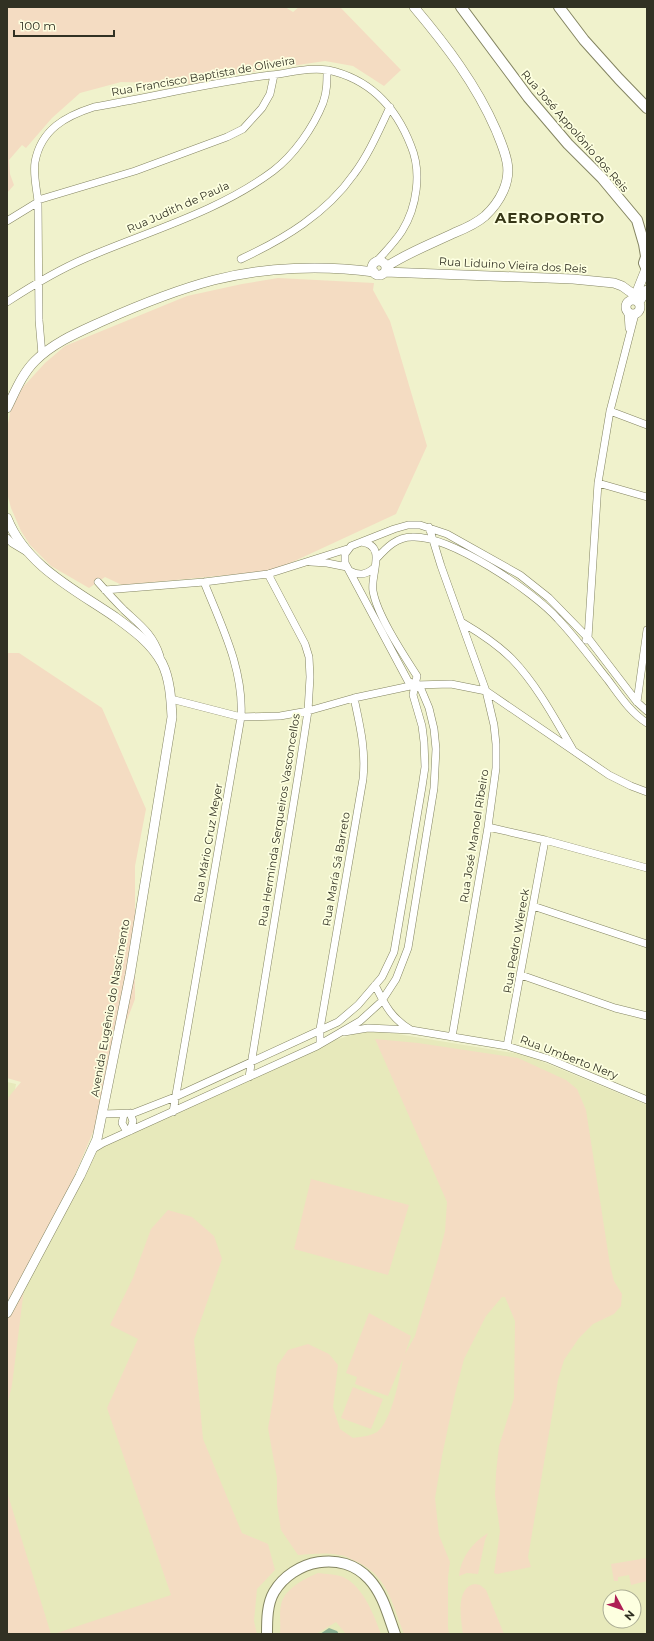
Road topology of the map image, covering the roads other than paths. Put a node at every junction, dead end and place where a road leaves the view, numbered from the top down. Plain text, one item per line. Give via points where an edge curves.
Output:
1 (414, 7) edge
2 (461, 7) edge
3 (559, 7) edge
4 (327, 70) junction
5 (274, 75) junction
6 (390, 107) junction
7 (647, 108) edge
8 (38, 201) junction
9 (7, 221) edge
10 (646, 255) edge
11 (241, 259) dead end
12 (379, 266) junction
13 (646, 270) edge
14 (39, 281) junction
15 (647, 290) edge
16 (636, 299) junction
17 (7, 302) edge
18 (632, 313) joint
19 (42, 355) junction
20 (7, 408) edge
21 (610, 411) junction
22 (647, 425) edge
23 (598, 483) junction
24 (647, 497) edge
25 (7, 518) edge
26 (429, 528) junction
27 (7, 538) edge
28 (432, 540) junction
29 (360, 542) junction
30 (347, 549) junction
31 (28, 554) junction
32 (490, 557) junction
33 (377, 558) junction
34 (307, 562) junction
35 (486, 566) junction
36 (374, 568) junction
37 (348, 569) junction
38 (268, 574) junction
39 (98, 582) dead end
40 (204, 582) junction
41 (537, 587) junction
42 (105, 590) junction
43 (531, 594) junction
44 (103, 608) junction
45 (462, 623) junction
46 (647, 630) edge
47 (588, 638) junction
48 (396, 642) junction
49 (580, 645) junction
50 (388, 646) junction
51 (162, 664) junction
52 (415, 685) junction
53 (486, 691) junction
54 (354, 698) junction
55 (171, 699) junction
56 (637, 702) junction
57 (308, 711) junction
58 (647, 711) edge
59 (241, 717) junction
60 (647, 722) edge
61 (575, 753) junction
62 (422, 787) junction
63 (434, 788) junction
64 (647, 792) edge
65 (488, 827) junction
66 (545, 840) junction
67 (412, 852) junction
68 (423, 854) junction
69 (647, 868) edge
70 (534, 906) junction
71 (400, 922) junction
72 (412, 925) junction
73 (647, 944) edge
74 (521, 974) junction
75 (375, 985) junction
76 (382, 1000) junction
77 (647, 1016) edge
78 (320, 1029) junction
79 (411, 1030) junction
80 (342, 1032) junction
81 (452, 1037) junction
82 (320, 1044) junction
83 (507, 1046) junction
84 (250, 1061) junction
85 (249, 1077) junction
86 (174, 1097) junction
87 (647, 1100) edge
88 (173, 1112) junction
89 (103, 1114) junction
90 (127, 1114) junction
91 (129, 1132) junction
92 (93, 1149) junction
93 (7, 1312) edge
94 (267, 1634) edge
95 (395, 1634) edge

1 - 12 street via 452,54 490,116 508,163 506,183 498,202 484,217
2 - 10 main road, Rua José Appolônio dos Reis via 528,97 637,220
3 - 7 main road via 584,40
4 - 5 street, Rua Francisco Baptista de Oliveira via 306,69
4 - 6 street, Rua Francisco Baptista de Oliveira via 349,76 365,85
4 - 14 street, Rua Judith de Paula via 327,86 322,103 310,127 294,152 274,171 216,204
5 - 8 street via 270,94 265,103 243,129 135,171
5 - 8 street, Rua Francisco Baptista de Oliveira via 94,107 73,114 51,129 40,148 35,163
6 - 11 street via 355,174 322,211 268,247
6 - 12 street, Rua Francisco Baptista de Oliveira via 404,127 413,150 417,171 416,192 402,231
8 - 9 street
8 - 14 street, Rua Francisco Baptista de Oliveira
10 - 13 main road, Rua José Appolônio dos Reis
12 - 16 street, Rua Liduino Vieira dos Reis via 614,283 622,286
12 - 19 street via 358,270 285,270 214,280 137,306 77,333
13 - 16 street
14 - 17 street, Rua Judith de Paula
14 - 19 street, Rua Francisco Baptista de Oliveira
15 - 16 street
16 - 18 street via 640,309
18 - 21 street
19 - 20 street via 19,384
21 - 22 street
21 - 23 street
23 - 24 street
23 - 47 street
25 - 31 street, Avenida Eugênio do Nascimento
26 - 28 street, Rua José Manoel Ribeiro
26 - 29 street via 408,525
26 - 32 street via 447,534
27 - 31 street
28 - 33 street via 411,537 400,540 391,544
28 - 35 street via 456,549
28 - 45 street, Rua José Manoel Ribeiro
29 - 30 street
29 - 33 street via 370,545
30 - 34 street
30 - 37 street via 344,559
31 - 44 street, Avenida Eugênio do Nascimento via 66,586
32 - 35 street
32 - 41 street
33 - 36 street
34 - 37 street via 327,563
34 - 38 street
35 - 43 street
36 - 37 street via 365,574
36 - 48 street via 373,592
37 - 50 street
38 - 40 street
38 - 57 street, Rua Herminda Serqueiros Vasconcellos via 306,644 310,677
39 - 42 street
40 - 42 street
40 - 59 street, Rua Mário Cruz Meyer via 233,654 241,689
41 - 43 street
41 - 47 street
42 - 51 street via 149,633
43 - 49 street via 554,615
44 - 51 street, Avenida Eugênio do Nascimento via 137,632
44 - 55 street, Avenida Eugênio do Nascimento via 134,636 148,653
45 - 53 street, Rua José Manoel Ribeiro
45 - 61 street via 496,644 512,659 538,692
46 - 56 street
47 - 49 street
47 - 56 street
48 - 50 street
48 - 52 street via 416,676
49 - 60 street via 629,708
50 - 52 street via 408,681
51 - 55 street, Avenida Eugênio do Nascimento
52 - 53 street via 451,684
52 - 54 street
52 - 62 street via 413,695 424,742 425,767
52 - 63 street via 421,689 434,729
53 - 61 street
53 - 65 street, Rua José Manoel Ribeiro via 496,744 496,768
54 - 57 street
54 - 78 street, Rua María Sá Barreto via 363,743 364,772
55 - 59 street
55 - 89 street, Avenida Eugênio do Nascimento via 172,716 162,787
56 - 58 street
57 - 59 street via 280,716
57 - 84 street, Rua Herminda Serqueiros Vasconcellos
59 - 86 street, Rua Mário Cruz Meyer
61 - 64 street via 609,775
62 - 63 street
62 - 67 street
63 - 68 street
65 - 66 street
65 - 81 street, Rua José Manoel Ribeiro
66 - 69 street
66 - 70 street, Rua Pedro Wiereck
67 - 68 street
67 - 71 street
68 - 72 street
70 - 73 street
70 - 74 street, Rua Pedro Wiereck
71 - 72 street
71 - 75 street via 394,952 382,977
72 - 76 street via 408,948 398,975
74 - 77 street via 615,1008
74 - 83 street, Rua Pedro Wiereck
75 - 76 street, Rua Umberto Nery
75 - 78 street via 358,1005 338,1022
76 - 79 street, Rua Umberto Nery via 399,1023
76 - 80 street via 360,1021
78 - 82 street, Rua María Sá Barreto
78 - 84 street
79 - 80 street, Rua Umberto Nery via 368,1028
79 - 81 street, Rua Umberto Nery
80 - 82 street
81 - 83 street, Rua Umberto Nery
82 - 85 street
83 - 87 street, Rua Umberto Nery via 549,1059
84 - 85 street, Rua Herminda Serqueiros Vasconcellos
84 - 86 street
85 - 88 street
86 - 88 street, Rua Mário Cruz Meyer
86 - 90 street
88 - 91 street
89 - 90 street
89 - 92 street, Avenida Eugênio do Nascimento
90 - 91 street via 133,1121
90 - 91 street via 122,1123
91 - 92 street
92 - 93 street, Avenida Eugênio do Nascimento
94 - 95 main road via 268,1610 273,1593 280,1584 302,1566 329,1561 353,1568 368,1578 379,1592

